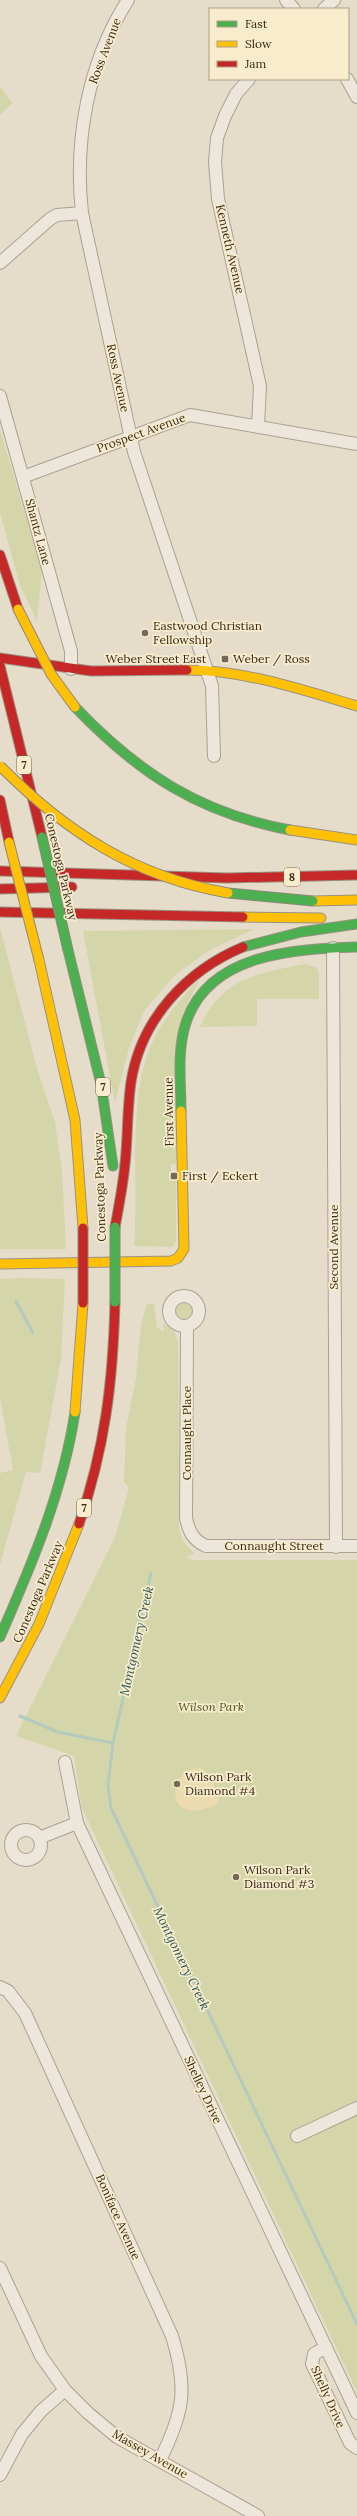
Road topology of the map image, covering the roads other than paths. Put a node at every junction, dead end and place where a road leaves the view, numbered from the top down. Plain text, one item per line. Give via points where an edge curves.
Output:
1 (128, 0) edge
2 (286, 0) edge
3 (334, 0) edge
4 (293, 8) edge
5 (325, 8) edge
6 (248, 80) edge
7 (348, 80) edge
8 (357, 96) edge
9 (82, 213) junction
10 (0, 263) edge
11 (0, 396) edge
12 (258, 426) junction
13 (130, 436) junction
14 (357, 444) edge
15 (23, 477) junction
16 (0, 555) edge
17 (0, 658) edge
18 (0, 666) edge
19 (71, 669) junction
20 (207, 670) junction
21 (357, 706) edge
22 (214, 756) dead end
23 (0, 766) edge
24 (0, 800) edge
25 (357, 840) edge
26 (1, 868) edge
27 (357, 875) edge
28 (227, 878) junction
29 (136, 885) dead end
30 (82, 887) dead end
31 (0, 889) edge
32 (357, 900) edge
33 (0, 912) edge
34 (357, 918) edge
35 (357, 924) edge
36 (357, 947) edge
37 (333, 948) junction
38 (39, 960) junction
39 (115, 1227) junction
40 (0, 1264) edge
41 (187, 1326) dead end
42 (194, 1539) joint
43 (357, 1546) edge
44 (336, 1547) junction
45 (0, 1637) edge
46 (0, 1698) edge
47 (65, 1762) dead end
48 (78, 1823) junction
49 (39, 1838) dead end
50 (0, 1987) edge
51 (357, 2108) edge
52 (297, 2136) dead end
53 (0, 2268) edge
54 (326, 2347) junction
55 (65, 2390) junction
56 (357, 2413) edge
57 (357, 2448) edge
58 (160, 2460) junction
59 (0, 2475) edge
60 (258, 2516) edge

1 - 9 street, Ross Avenue via 114,23 92,84 84,116 80,148
2 - 4 street
3 - 5 street
6 - 12 street, Kenneth Avenue via 236,94 225,116 217,138 214,162 218,199 260,386
7 - 8 street
9 - 10 street via 57,215 50,219
9 - 13 street, Ross Avenue
11 - 15 street, Shantz Lane
12 - 13 street, Prospect Avenue via 190,415
12 - 14 street, Prospect Avenue
13 - 15 street, Prospect Avenue
13 - 20 street, Ross Avenue
15 - 19 street, Shantz Lane via 71,651
16 - 25 main road, bridge via 18,609 48,668 75,707 120,753 153,778 193,800 273,828
17 - 19 main road, Weber Street East
18 - 39 main road, Conestoga Parkway / 7, bridge via 68,950 96,1054 109,1118
19 - 20 main road, Weber Street East
20 - 21 main road, Weber Street East via 291,686
20 - 22 street, Ross Avenue via 212,686
23 - 32 main road, bridge via 58,819 112,854 156,875 206,888 262,898
24 - 38 main road, Conestoga Parkway, bridge
26 - 28 main road
26 - 38 main road, bridge
27 - 28 main road, 8
28 - 29 main road
30 - 31 main road
33 - 34 main road
35 - 39 main road via 304,930 263,939 231,950 187,980 170,998 144,1040 134,1067 129,1093 124,1176
36 - 37 main road, First Avenue
37 - 40 main road, First Avenue via 285,952 246,963 220,976 205,988 193,1004 185,1025 180,1064 184,1249 178,1258 171,1261
37 - 44 street, Second Avenue
38 - 45 main road, Conestoga Parkway, bridge via 75,1120 83,1228 80,1375 67,1455 35,1559
39 - 46 main road, Conestoga Parkway / 7, bridge via 112,1378 102,1437 83,1514 56,1587 23,1658
41 - 42 street, Connaught Place via 186,1518
42 - 44 street, Connaught Street via 206,1546
43 - 44 street, Connaught Street
47 - 48 street, Shelley Drive
48 - 49 street
48 - 54 street, Shelley Drive
50 - 58 street, Boniface Avenue via 8,1991 26,2013 172,2336 182,2377 180,2417
51 - 52 street
53 - 55 street, Massey Avenue via 41,2356
54 - 56 street, Shelley Drive
54 - 57 street, Shelly Drive via 314,2354 312,2364 350,2443
55 - 58 street, Massey Avenue via 117,2436
55 - 59 street via 41,2411 22,2434
58 - 60 street, Massey Avenue

